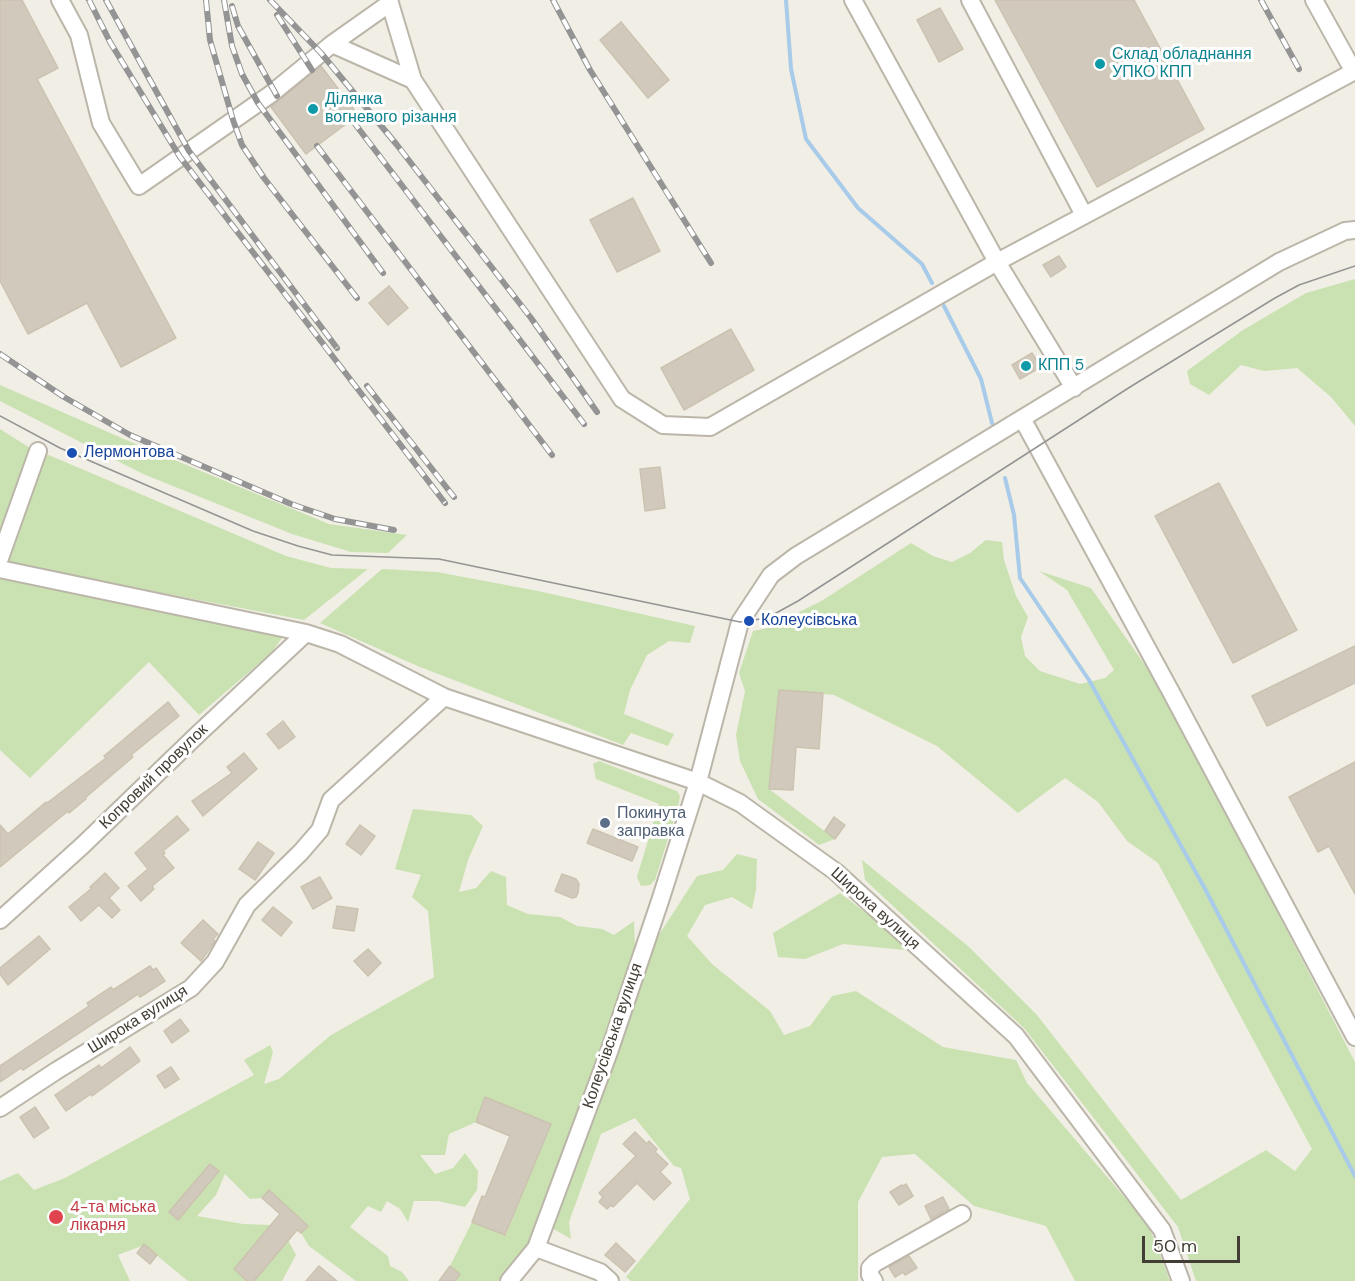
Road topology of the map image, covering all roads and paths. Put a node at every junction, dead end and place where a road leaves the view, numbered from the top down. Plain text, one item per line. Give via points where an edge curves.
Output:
1 (60, 0) edge
2 (853, 0) edge
3 (970, 0) edge
4 (1314, 0) edge
5 (389, 2) edge
6 (332, 44) junction
7 (1354, 72) edge
8 (413, 80) junction
9 (1084, 215) junction
10 (1355, 230) edge
11 (997, 262) junction
12 (1074, 388) junction
13 (1023, 420) junction
14 (38, 451) dead end
15 (0, 558) edge
16 (0, 569) edge
17 (306, 633) junction
18 (444, 697) junction
19 (698, 782) junction
20 (0, 920) edge
21 (1355, 1037) edge
22 (0, 1108) edge
23 (963, 1214) dead end
24 (536, 1248) junction
25 (509, 1281) edge
26 (610, 1281) edge
27 (874, 1281) edge
28 (1181, 1281) edge

1 - 6 street via 79,35 101,123 139,186 271,93
2 - 11 street
3 - 9 street
4 - 7 street
5 - 6 street
5 - 8 street
6 - 8 street
7 - 9 street
8 - 11 street via 622,399 663,425 710,427
9 - 11 street
10 - 12 street, Колеусівська вулиця via 1279,262
11 - 12 street
12 - 13 street, Колеусівська вулиця
13 - 19 street, Колеусівська вулиця via 796,556 771,575 740,622
13 - 21 street
14 - 15 street
16 - 17 street, Широка вулиця
17 - 18 street, Широка вулиця via 340,644
17 - 20 street, Копровий провулок
18 - 19 street, Широка вулиця
18 - 22 street, Широка вулиця via 332,800 320,830 247,905 215,962 191,988
19 - 24 street, Колеусівська вулиця via 609,1052
19 - 28 street, Широка вулиця via 740,803 836,872 1016,1036 1162,1230
23 - 27 street via 874,1263 870,1275
24 - 25 street, Колеусівська вулиця
24 - 26 street via 600,1272

